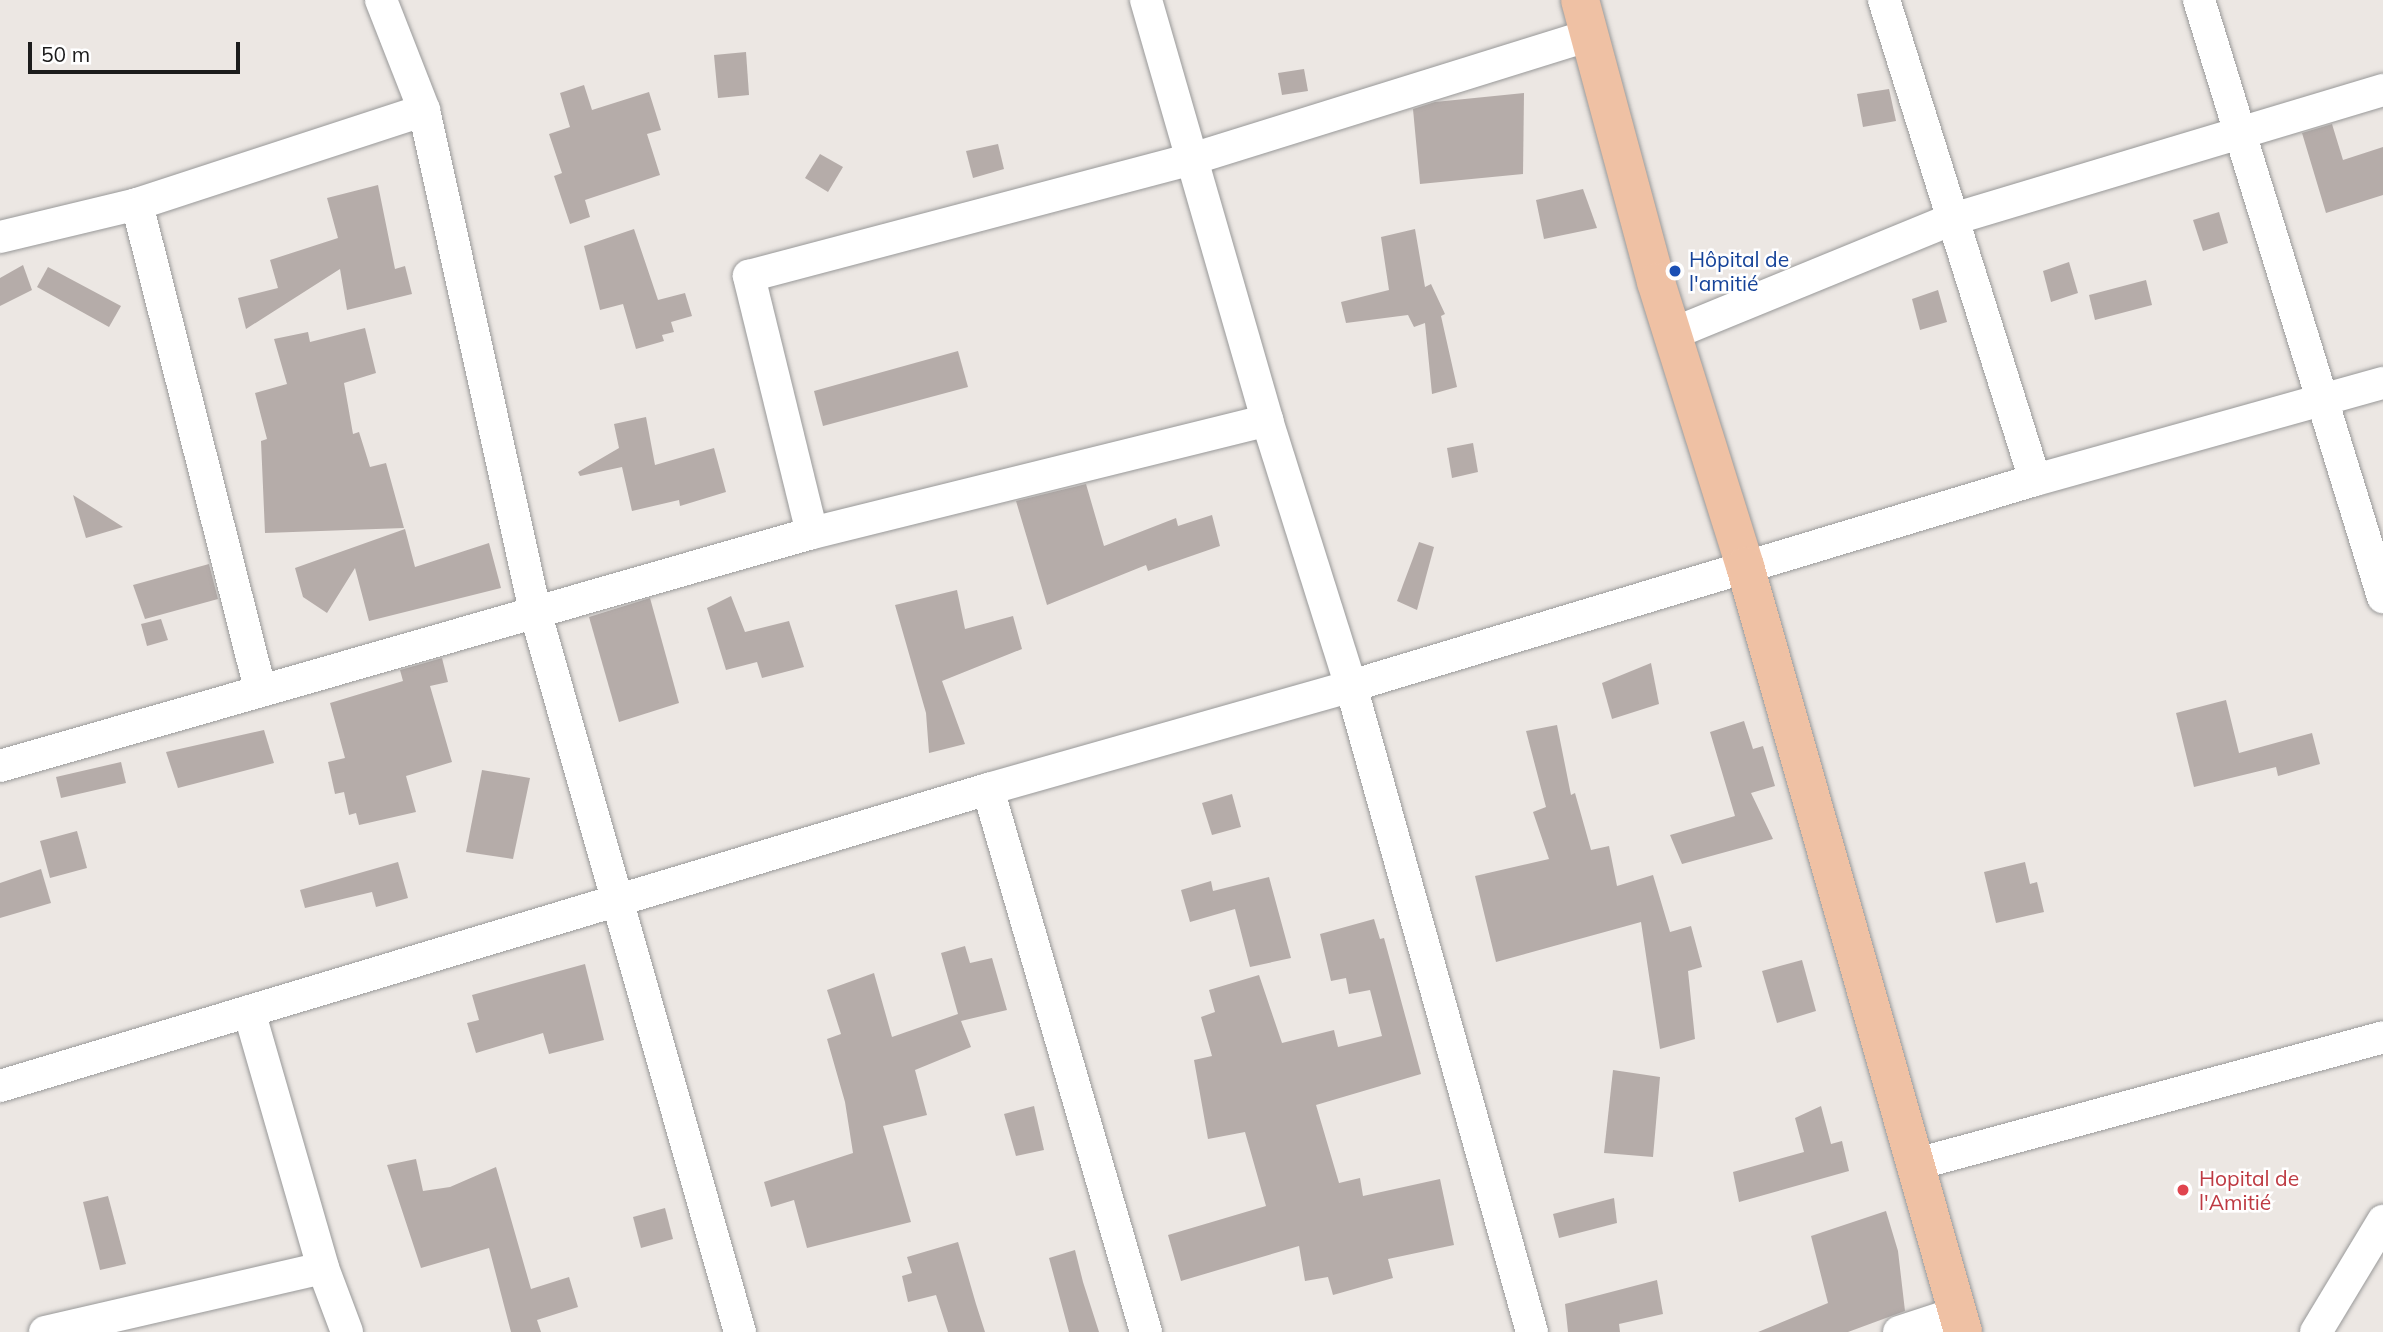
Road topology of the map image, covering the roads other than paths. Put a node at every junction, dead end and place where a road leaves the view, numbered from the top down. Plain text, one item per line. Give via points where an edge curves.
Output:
1 (381, 0) edge
2 (1146, 0) edge
3 (1884, 0) edge
4 (2199, 0) edge
5 (1585, 17) edge
6 (2383, 90) edge
7 (424, 110) junction
8 (2241, 132) junction
9 (1192, 159) junction
10 (137, 204) junction
11 (1953, 219) junction
12 (0, 237) edge
13 (1672, 334) junction
14 (2383, 383) edge
15 (2325, 399) junction
16 (1267, 420) junction
17 (2035, 480) junction
18 (812, 533) junction
19 (1745, 566) junction
20 (2383, 597) edge
21 (535, 611) junction
22 (1350, 686) junction
23 (260, 689) junction
24 (0, 766) edge
25 (988, 789) junction
26 (617, 900) junction
27 (249, 1011) junction
28 (2383, 1037) edge
29 (0, 1086) edge
30 (1913, 1166) junction
31 (2383, 1221) edge
32 (323, 1268) junction
33 (1960, 1322) edge
34 (45, 1332) edge
35 (347, 1332) edge
36 (740, 1332) edge
37 (1146, 1332) edge
38 (1532, 1332) edge
39 (1899, 1332) edge
40 (2316, 1332) edge

1 - 7 street
2 - 9 street
3 - 11 street
4 - 8 street
5 - 9 street
5 - 13 main road
6 - 8 street
7 - 10 street
7 - 21 street
8 - 11 street
8 - 15 street
9 - 16 street
9 - 18 street via 749,276
10 - 12 street
10 - 23 street
11 - 13 street
11 - 17 street
13 - 19 main road
14 - 15 street
15 - 17 street
15 - 20 street
16 - 18 street
16 - 22 street
17 - 19 street
18 - 21 street
19 - 22 street
19 - 30 main road
21 - 23 street
21 - 26 street
22 - 25 street
22 - 38 street
23 - 24 street
25 - 26 street
25 - 37 street
26 - 27 street
26 - 36 street
27 - 29 street
27 - 32 street
28 - 30 street
30 - 33 main road
31 - 40 street
32 - 34 street
32 - 35 street
33 - 39 street

